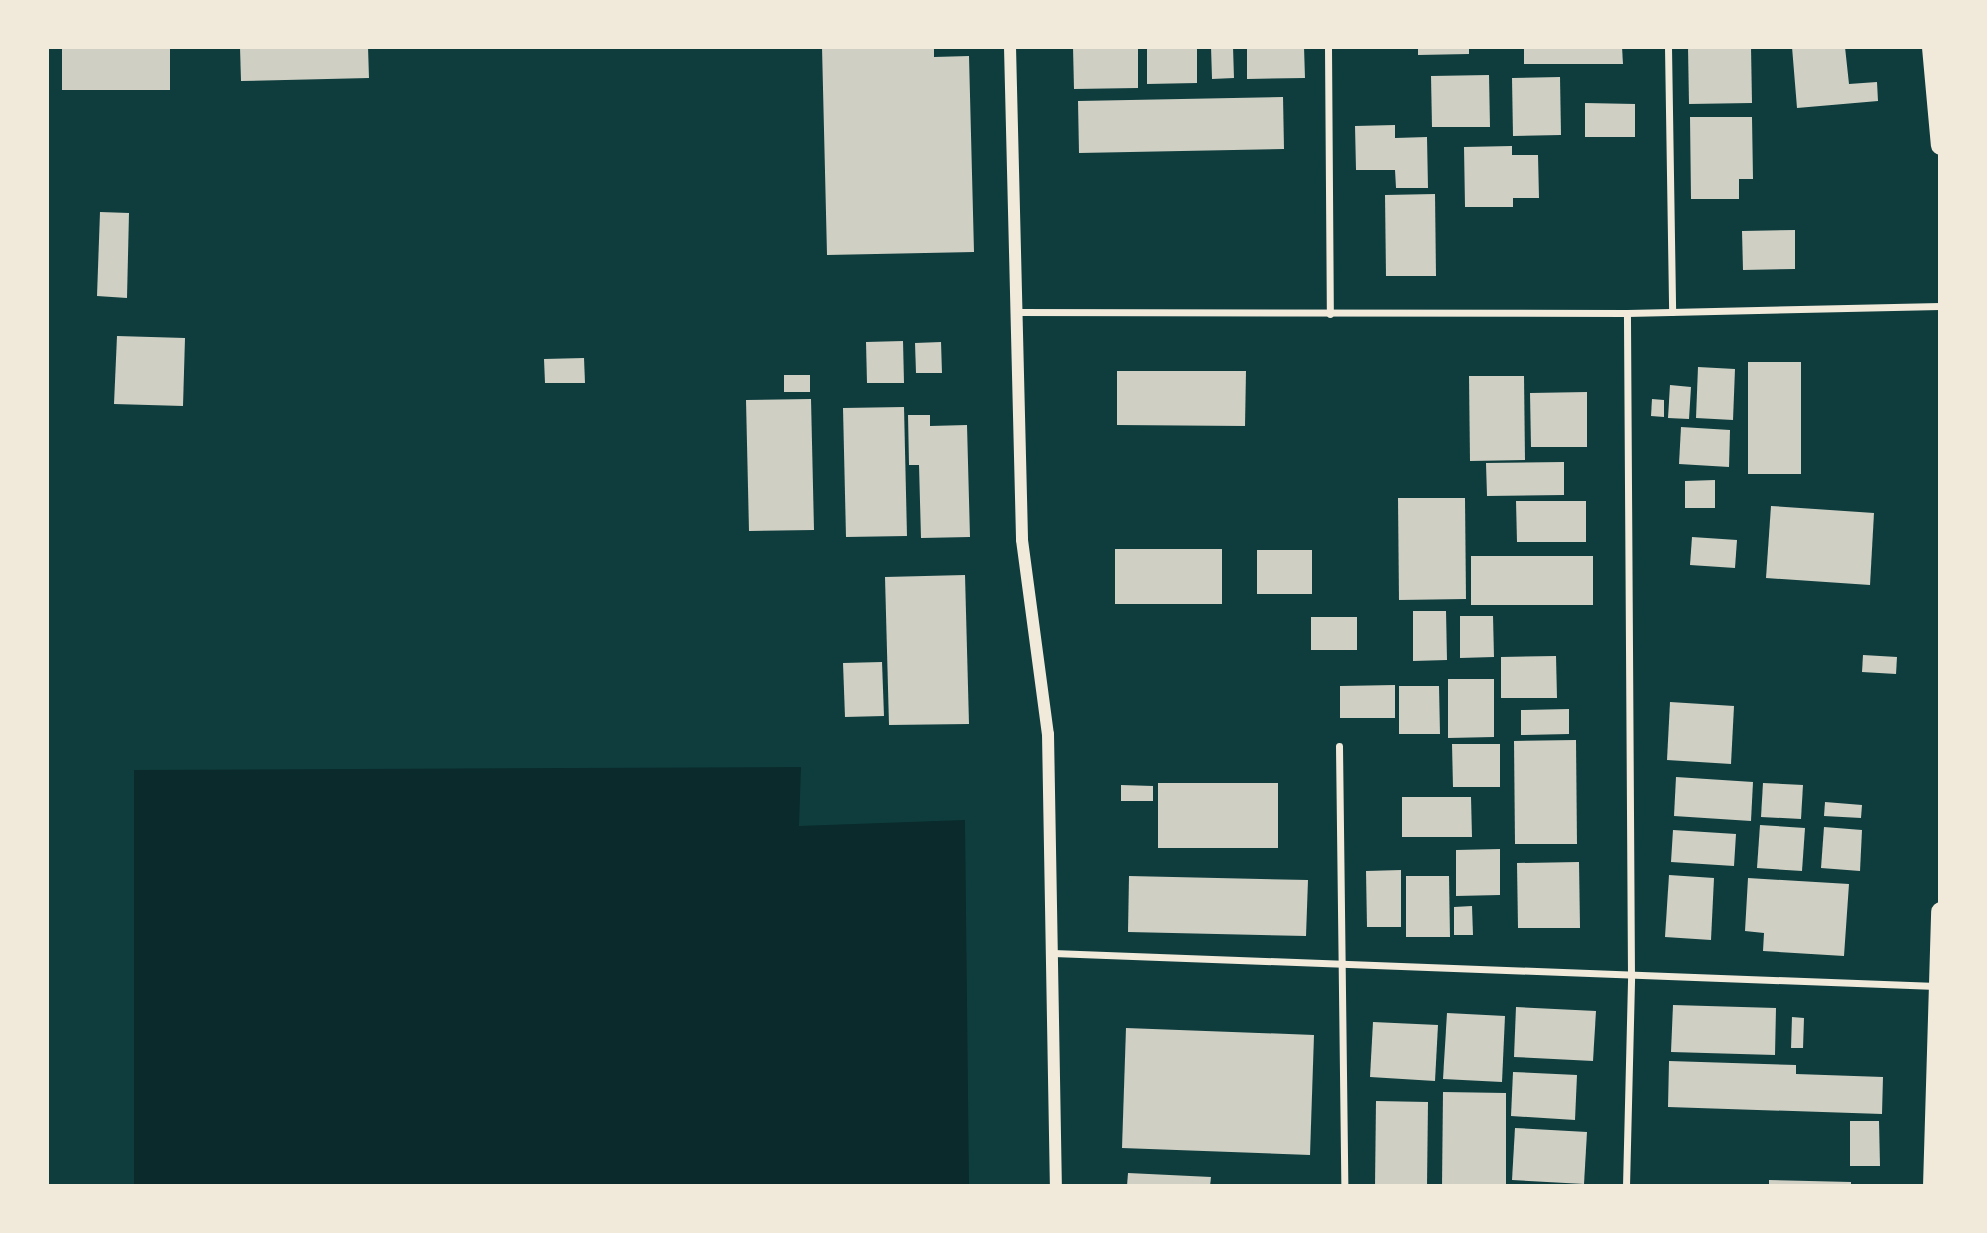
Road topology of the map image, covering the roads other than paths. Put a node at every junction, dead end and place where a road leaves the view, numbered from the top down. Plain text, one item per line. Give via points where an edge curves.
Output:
1 (1010, 47) edge
2 (1328, 47) edge
3 (1668, 47) edge
4 (1931, 47) edge
5 (1940, 145) edge
6 (1940, 306) edge
7 (1014, 312) junction
8 (1672, 312) junction
9 (1627, 313) junction
10 (1330, 314) junction
11 (1339, 746) dead end
12 (1940, 911) edge
13 (1053, 953) junction
14 (1341, 966) junction
15 (1631, 976) junction
16 (1939, 986) edge
17 (1937, 1060) edge
18 (1056, 1186) edge
19 (1344, 1186) edge
20 (1626, 1186) edge
21 (1932, 1186) edge

1 - 7 street
2 - 10 street
3 - 8 street
4 - 5 highway
6 - 8 street
7 - 10 street
7 - 13 street via 1022,540 1048,734
8 - 9 street
9 - 10 street
9 - 15 street
11 - 14 street
12 - 16 highway
13 - 14 street
13 - 18 street
14 - 15 street
14 - 19 street
15 - 16 street
15 - 20 street
16 - 17 highway
17 - 21 highway

